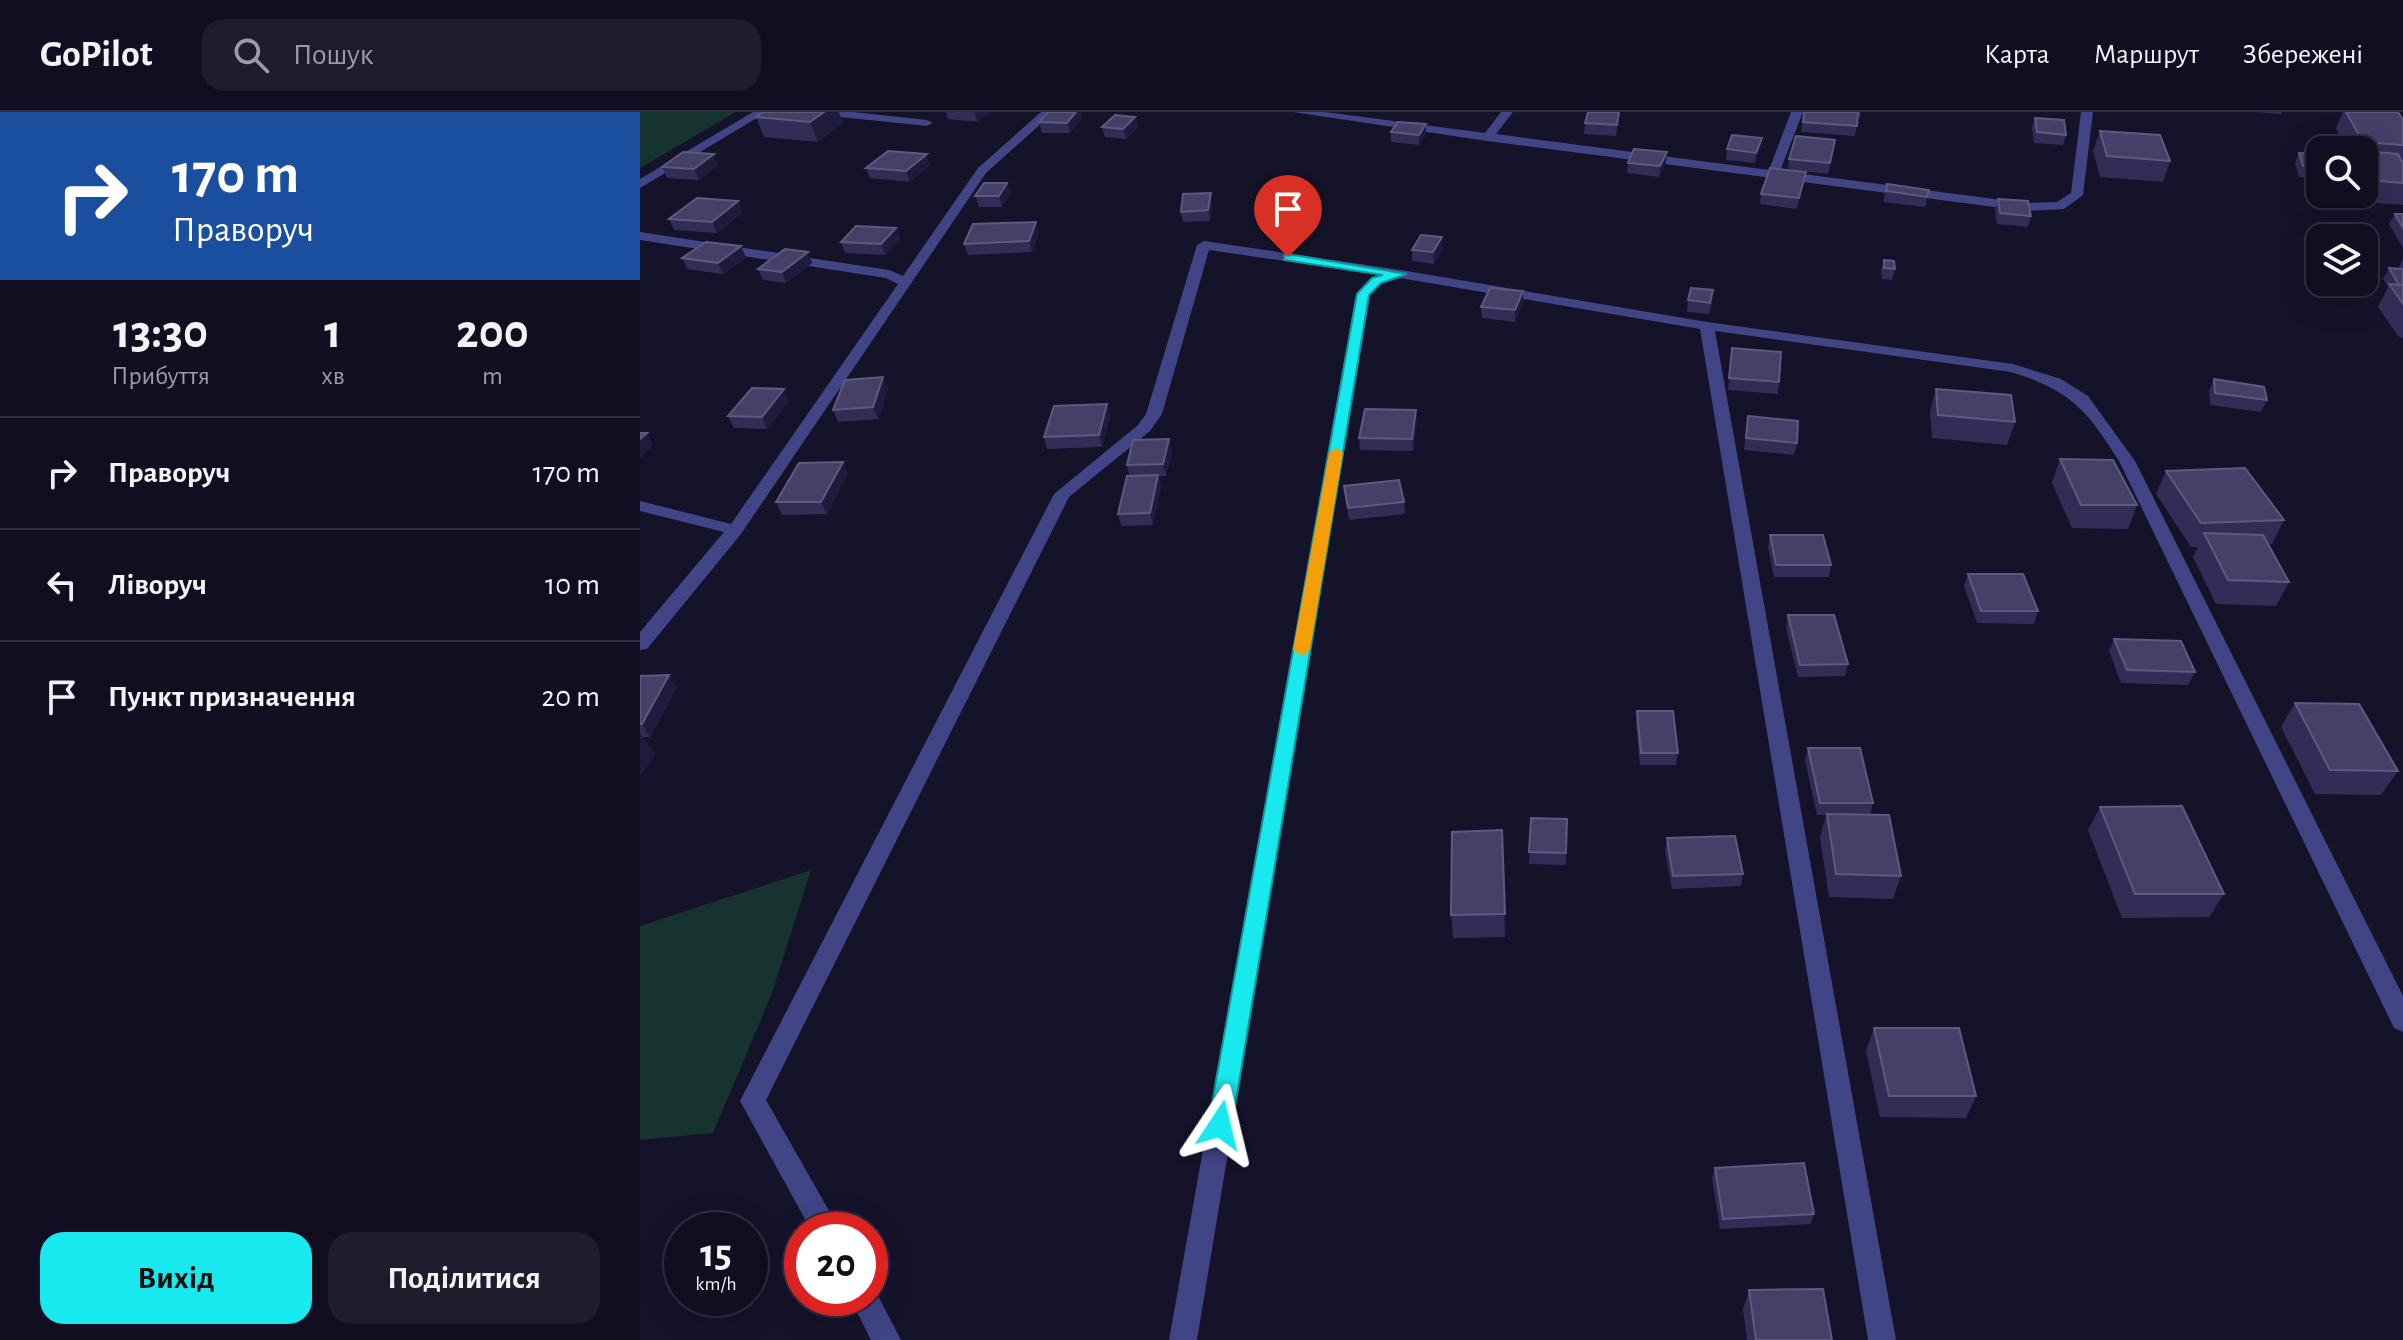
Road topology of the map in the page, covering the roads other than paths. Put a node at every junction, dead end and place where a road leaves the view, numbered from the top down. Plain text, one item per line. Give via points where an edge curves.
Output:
1 (761, 112) edge
2 (821, 112) edge
3 (1048, 112) edge
4 (1299, 112) edge
5 (1507, 112) edge
6 (1797, 112) edge
7 (2087, 112) edge
8 (927, 123) dead end
9 (1487, 138) junction
10 (1773, 174) junction
11 (640, 184) edge
12 (640, 236) edge
13 (1401, 274) junction
14 (905, 282) junction
15 (1707, 326) junction
16 (640, 506) edge
17 (735, 530) junction
18 (640, 644) edge
19 (2403, 1021) edge
20 (816, 1212) edge
21 (874, 1316) edge
22 (887, 1340) edge
23 (1183, 1340) edge
24 (1882, 1340) edge

1 - 11 street
2 - 8 street
3 - 14 street via 982,171
4 - 9 street
5 - 9 street
6 - 10 street
7 - 10 street via 2077,195 2060,206 2025,207
9 - 10 street
12 - 14 street via 889,274
13 - 15 street
13 - 20 street via 1204,245 1154,414 1144,428 1062,494 753,1101
13 - 23 street via 1376,281 1363,294
14 - 17 street
15 - 19 street via 2013,368 2057,380 2092,406 2127,461
15 - 24 street
16 - 17 street
17 - 18 street
21 - 22 street

